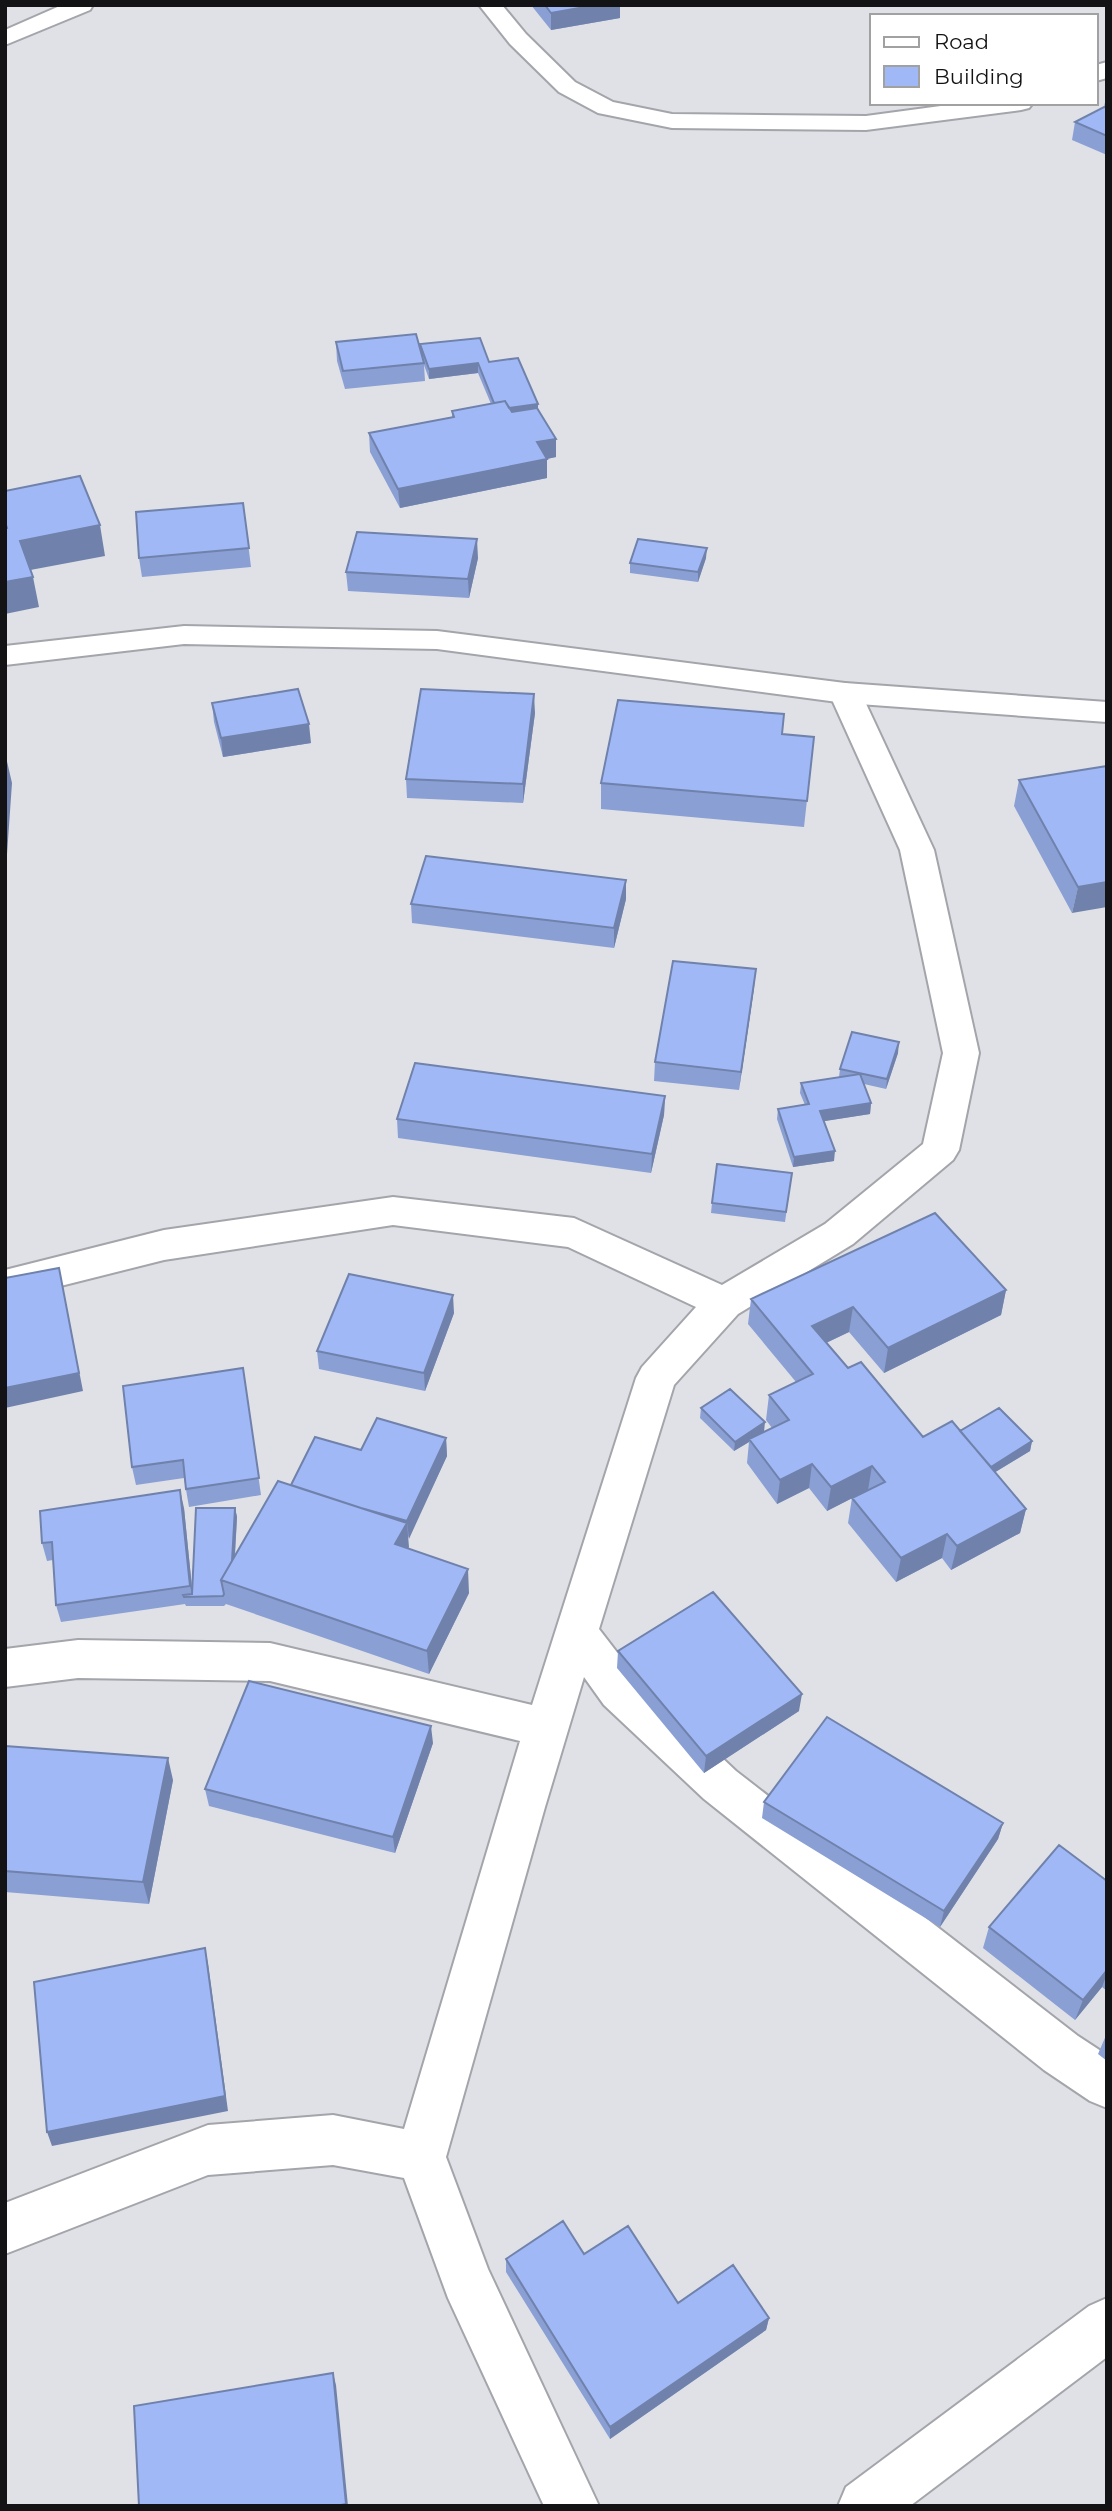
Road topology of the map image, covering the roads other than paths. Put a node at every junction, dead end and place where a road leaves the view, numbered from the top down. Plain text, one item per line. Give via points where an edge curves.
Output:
1 (82, 5) edge
2 (490, 5) edge
3 (5, 38) edge
4 (1006, 105) edge
5 (5, 656) edge
6 (845, 693) junction
7 (1107, 712) edge
8 (5, 1285) edge
9 (724, 1303) junction
10 (576, 1633) junction
11 (5, 1668) edge
12 (547, 1728) junction
13 (1107, 2084) edge
14 (421, 2157) junction
15 (5, 2229) edge
16 (1107, 2324) edge
17 (572, 2506) edge
18 (865, 2506) edge

1 - 3 street
2 - 4 street via 567,87 606,108 672,121 866,123
5 - 6 street via 184,635 437,640
6 - 7 street
6 - 9 street via 917,850 961,1053 940,1150 839,1234
8 - 9 street via 164,1245 393,1211 574,1233
9 - 10 street via 656,1378
10 - 12 street
10 - 13 street via 620,1691 720,1785 1061,2053
11 - 12 street via 78,1659 270,1662
12 - 14 street
14 - 15 street via 333,2140 208,2150
14 - 17 street via 466,2280
16 - 18 street

